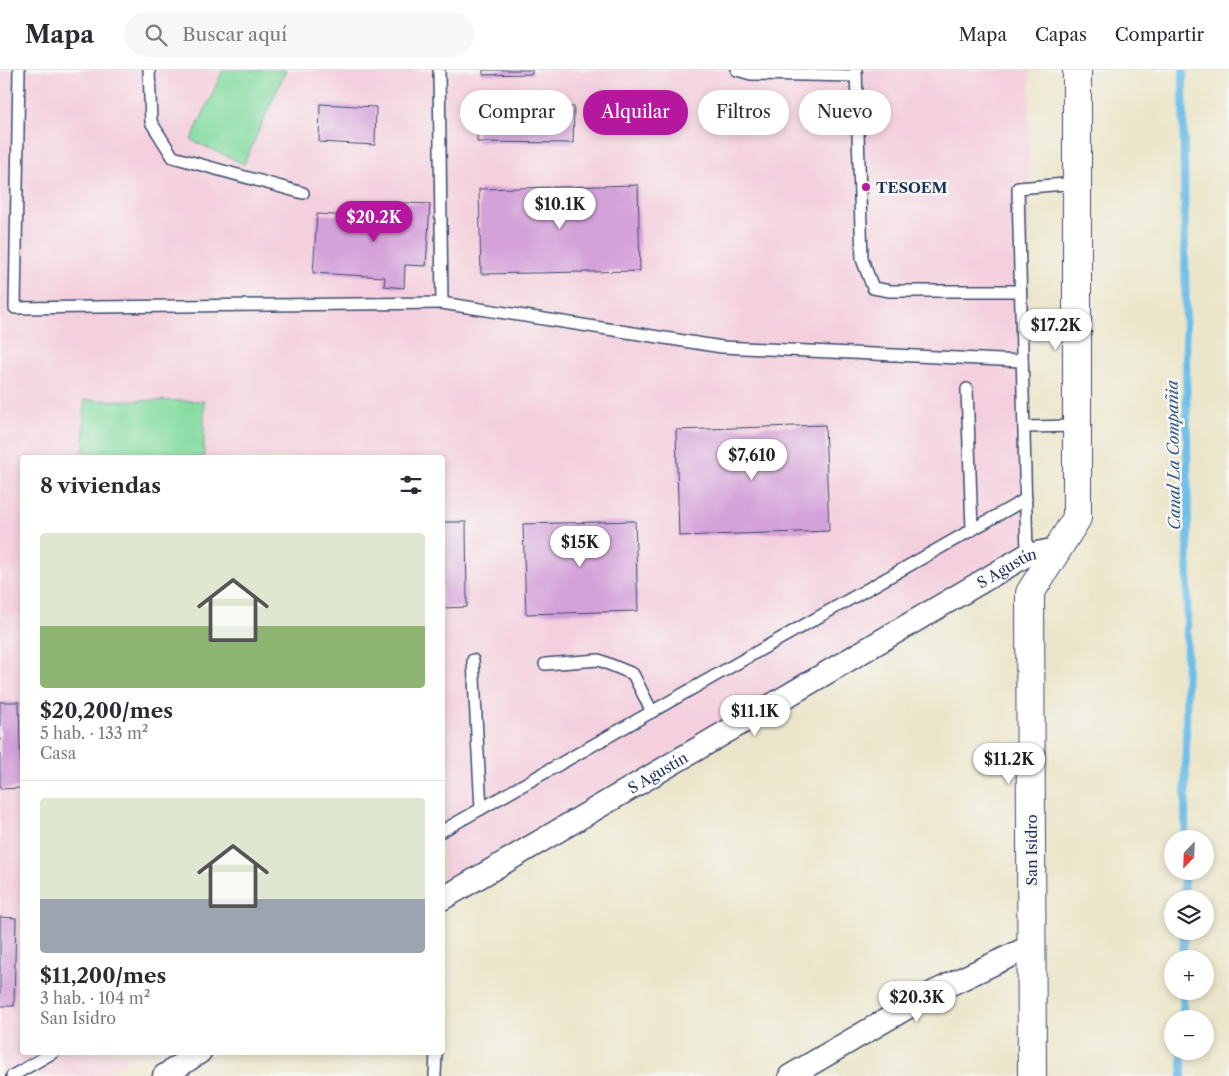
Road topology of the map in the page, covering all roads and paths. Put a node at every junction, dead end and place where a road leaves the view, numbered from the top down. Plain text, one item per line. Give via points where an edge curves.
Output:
1 (19, 70) edge
2 (148, 70) edge
3 (439, 70) edge
4 (737, 70) edge
5 (1076, 70) edge
6 (856, 73) edge
7 (1077, 183) junction
8 (303, 193) dead end
9 (1020, 291) junction
10 (442, 303) junction
11 (1022, 361) junction
12 (967, 389) dead end
13 (1077, 426) junction
14 (1024, 427) junction
15 (1026, 499) junction
16 (972, 530) junction
17 (1058, 549) junction
18 (1027, 555) junction
19 (473, 660) dead end
20 (545, 664) dead end
21 (652, 712) junction
22 (482, 809) junction
23 (445, 829) edge
24 (445, 896) edge
25 (1031, 946) junction
26 (49, 1055) edge
27 (196, 1055) edge
28 (436, 1055) edge
29 (12, 1076) edge
30 (164, 1076) edge
31 (435, 1076) edge
32 (790, 1076) edge
33 (1032, 1076) edge

1 - 10 lane via 15,308
2 - 8 lane via 151,122 173,158
3 - 10 lane
4 - 6 lane via 751,74
5 - 7 main road
6 - 9 lane via 862,259 873,288 890,292
7 - 9 lane via 1018,188
7 - 13 main road
9 - 11 lane
10 - 11 lane via 722,347
11 - 14 lane
12 - 16 lane
13 - 14 lane
13 - 17 main road, San Isidro via 1077,518
14 - 15 lane
15 - 16 lane
15 - 18 lane
16 - 21 lane
17 - 18 street, S Agustín
17 - 25 main road, San Isidro via 1030,593
18 - 24 street, S Agustín
19 - 22 lane
20 - 21 lane via 599,660 633,674
21 - 22 lane
22 - 23 lane
25 - 32 street via 934,992
25 - 33 main road, San Isidro
26 - 29 lane
27 - 30 street
28 - 31 lane

